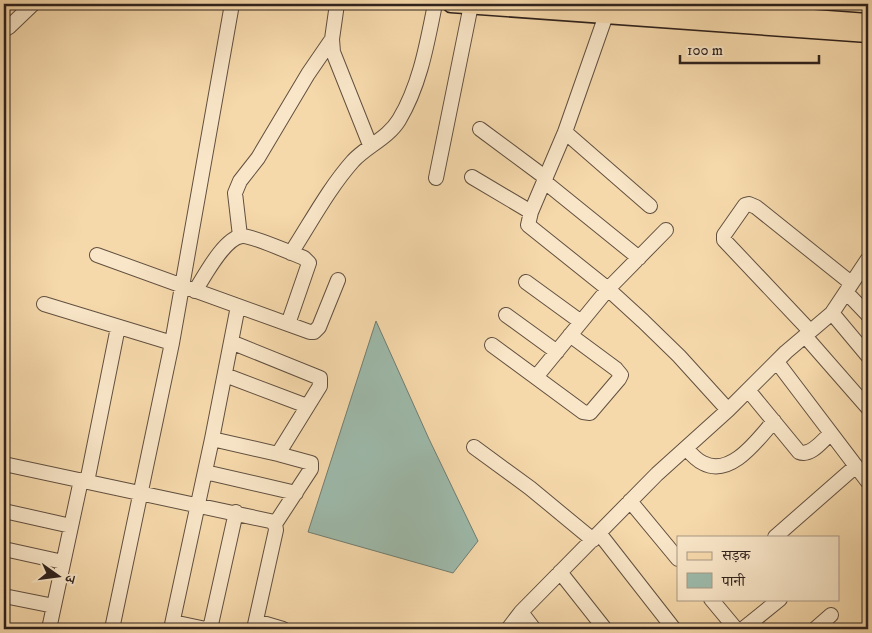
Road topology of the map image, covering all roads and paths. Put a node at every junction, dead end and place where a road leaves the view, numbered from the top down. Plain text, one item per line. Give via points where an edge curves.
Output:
1 (33, 4) edge
2 (232, 4) edge
3 (336, 4) edge
4 (435, 4) edge
5 (451, 4) edge
6 (618, 4) edge
7 (471, 5) junction
8 (493, 5) edge
9 (602, 11) edge
10 (868, 22) edge
11 (4, 30) edge
12 (868, 34) edge
13 (332, 39) junction
14 (480, 129) dead end
15 (565, 132) junction
16 (370, 146) junction
17 (472, 177) dead end
18 (436, 178) dead end
19 (546, 180) junction
20 (650, 206) dead end
21 (531, 212) junction
22 (666, 230) dead end
23 (240, 236) junction
24 (291, 253) junction
25 (97, 255) dead end
26 (639, 258) junction
27 (868, 260) edge
28 (338, 280) dead end
29 (526, 282) dead end
30 (849, 288) junction
31 (189, 289) junction
32 (608, 289) junction
33 (44, 304) dead end
34 (238, 306) junction
35 (832, 313) junction
36 (506, 315) dead end
37 (868, 315) edge
38 (581, 322) junction
39 (288, 324) junction
40 (118, 327) junction
41 (808, 333) junction
42 (570, 335) junction
43 (231, 342) junction
44 (172, 343) junction
45 (492, 345) dead end
46 (557, 352) junction
47 (868, 356) edge
48 (781, 357) junction
49 (225, 374) junction
50 (536, 377) junction
51 (748, 390) junction
52 (307, 406) junction
53 (868, 408) edge
54 (728, 410) junction
55 (774, 422) junction
56 (831, 433) junction
57 (212, 440) junction
58 (474, 447) dead end
59 (686, 448) junction
60 (278, 454) junction
61 (4, 464) edge
62 (856, 466) junction
63 (205, 472) junction
64 (84, 481) junction
65 (868, 482) edge
66 (142, 493) junction
67 (296, 493) junction
68 (630, 501) junction
69 (198, 504) junction
70 (4, 511) edge
71 (236, 512) junction
72 (275, 524) junction
73 (71, 526) junction
74 (596, 536) junction
75 (776, 536) edge
76 (4, 549) edge
77 (677, 558) edge
78 (63, 562) junction
79 (560, 572) junction
80 (4, 596) edge
81 (712, 600) edge
82 (779, 600) edge
83 (54, 606) junction
84 (521, 612) junction
85 (832, 615) dead end
86 (255, 625) edge
87 (172, 626) edge
88 (49, 629) edge
89 (112, 629) edge
90 (206, 629) edge
91 (210, 629) edge
92 (283, 629) edge
93 (508, 629) edge
94 (534, 629) edge
95 (606, 629) edge
96 (674, 629) edge
97 (736, 629) edge
98 (743, 629) edge
99 (815, 629) edge

1 - 11 street
2 - 31 street
3 - 13 street
4 - 16 street via 425,53 408,104 386,136
5 - 7 main road
6 - 10 main road
7 - 8 main road
7 - 18 street
8 - 9 main road
9 - 12 main road
9 - 15 street
13 - 16 street via 337,64
13 - 23 street via 258,158 240,181 235,192
14 - 19 street
15 - 19 street
15 - 20 street
16 - 24 street via 343,172
17 - 21 street
19 - 21 street
19 - 26 street
21 - 32 street via 530,228
22 - 26 street
23 - 24 street
23 - 31 street
24 - 39 street via 307,260 309,267
25 - 31 street
26 - 32 street
27 - 30 street
28 - 39 street via 318,330 310,332
29 - 38 street
30 - 35 street
30 - 37 street
30 - 41 street via 756,207 745,205 724,235 724,240
31 - 34 street
31 - 44 street
32 - 38 street
32 - 54 street via 679,356
33 - 40 street
34 - 39 street
34 - 43 street
35 - 41 street
35 - 47 street
36 - 46 street
38 - 42 street
40 - 44 street
40 - 64 street
41 - 48 street
41 - 53 street
42 - 46 street
42 - 50 street via 616,369 621,376 619,380 587,414
43 - 49 street
43 - 52 street via 320,378 320,386
44 - 66 street
45 - 50 street
46 - 50 street
48 - 51 street
48 - 56 street
49 - 52 street
49 - 57 street
51 - 54 street
51 - 55 street
52 - 60 street
54 - 59 street
55 - 56 street via 802,454
55 - 59 street via 741,456 725,466 705,464
56 - 62 street
57 - 60 street
57 - 63 street
58 - 74 street
59 - 68 street
60 - 67 street via 311,463 311,469
61 - 64 street
62 - 65 street
62 - 75 street
63 - 67 street
63 - 69 street
64 - 66 street
64 - 73 street
66 - 69 street
66 - 89 street
67 - 72 street
68 - 74 street
68 - 77 street
69 - 71 street
69 - 87 street
70 - 73 street
71 - 72 street
71 - 91 street
72 - 86 street
73 - 78 street
74 - 79 street
74 - 96 street
76 - 78 street
78 - 83 street
79 - 84 street
79 - 95 street
80 - 83 street
81 - 97 street
82 - 98 street
83 - 88 street
84 - 93 street
84 - 94 street
85 - 99 street
86 - 92 street
87 - 90 street

